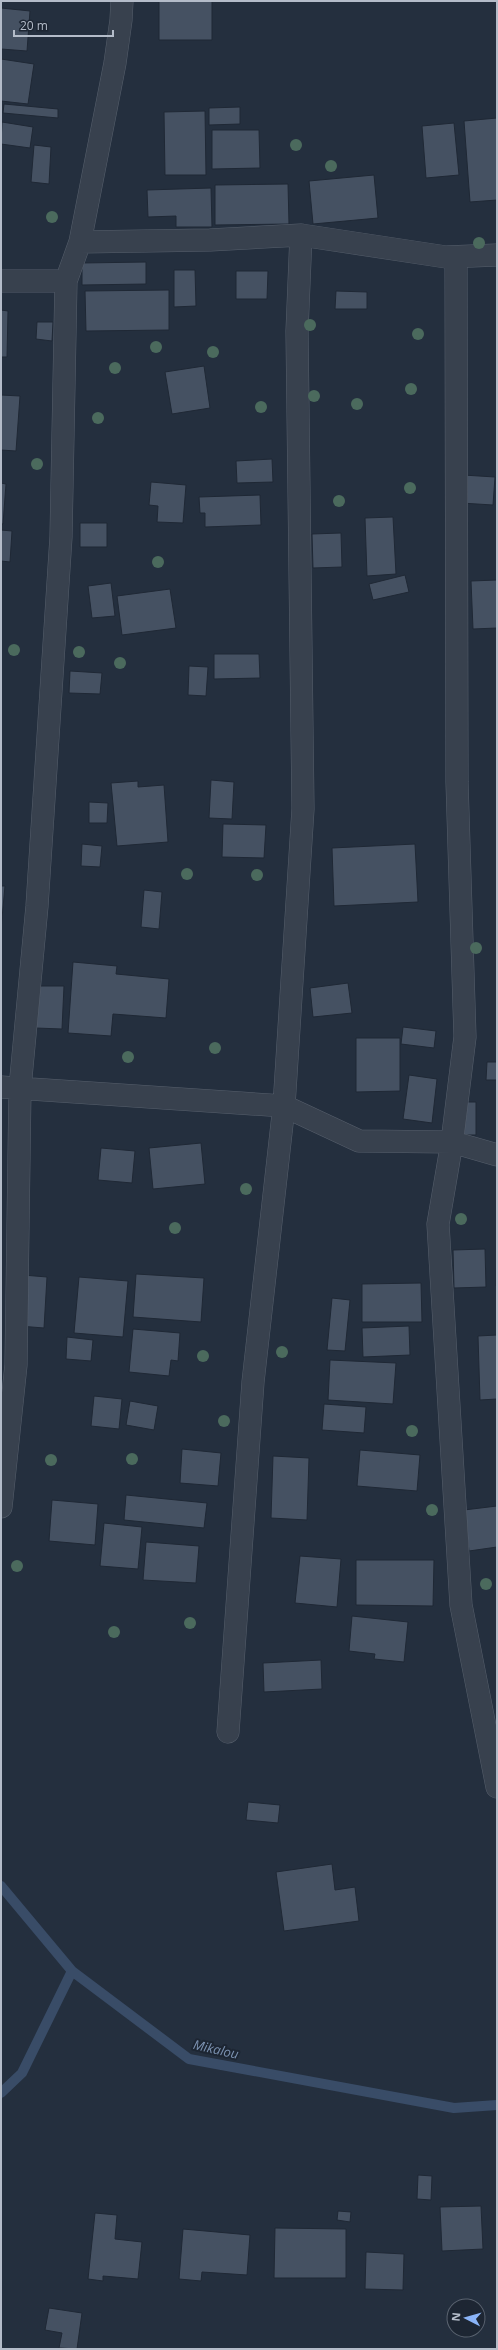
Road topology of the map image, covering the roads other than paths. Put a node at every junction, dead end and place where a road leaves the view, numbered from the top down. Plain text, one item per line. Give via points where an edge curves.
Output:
1 (122, 1) edge
2 (301, 235) junction
3 (80, 242) junction
4 (497, 256) edge
5 (456, 257) junction
6 (1, 281) edge
7 (66, 281) junction
8 (10, 1087) edge
9 (284, 1106) junction
10 (452, 1142) junction
11 (497, 1155) edge
12 (1, 1507) edge
13 (228, 1732) dead end
14 (497, 1787) edge

1 - 3 street via 122,20 115,63
2 - 3 street via 210,240
2 - 5 street
2 - 9 street via 297,331 303,809
3 - 7 street
4 - 5 street
5 - 10 street via 457,782 465,1037
6 - 7 street
7 - 8 street via 60,545 37,906
8 - 9 street
8 - 12 street via 16,1365
9 - 10 street via 359,1141
9 - 13 street via 253,1382
10 - 11 street
10 - 14 street via 438,1224 461,1605

